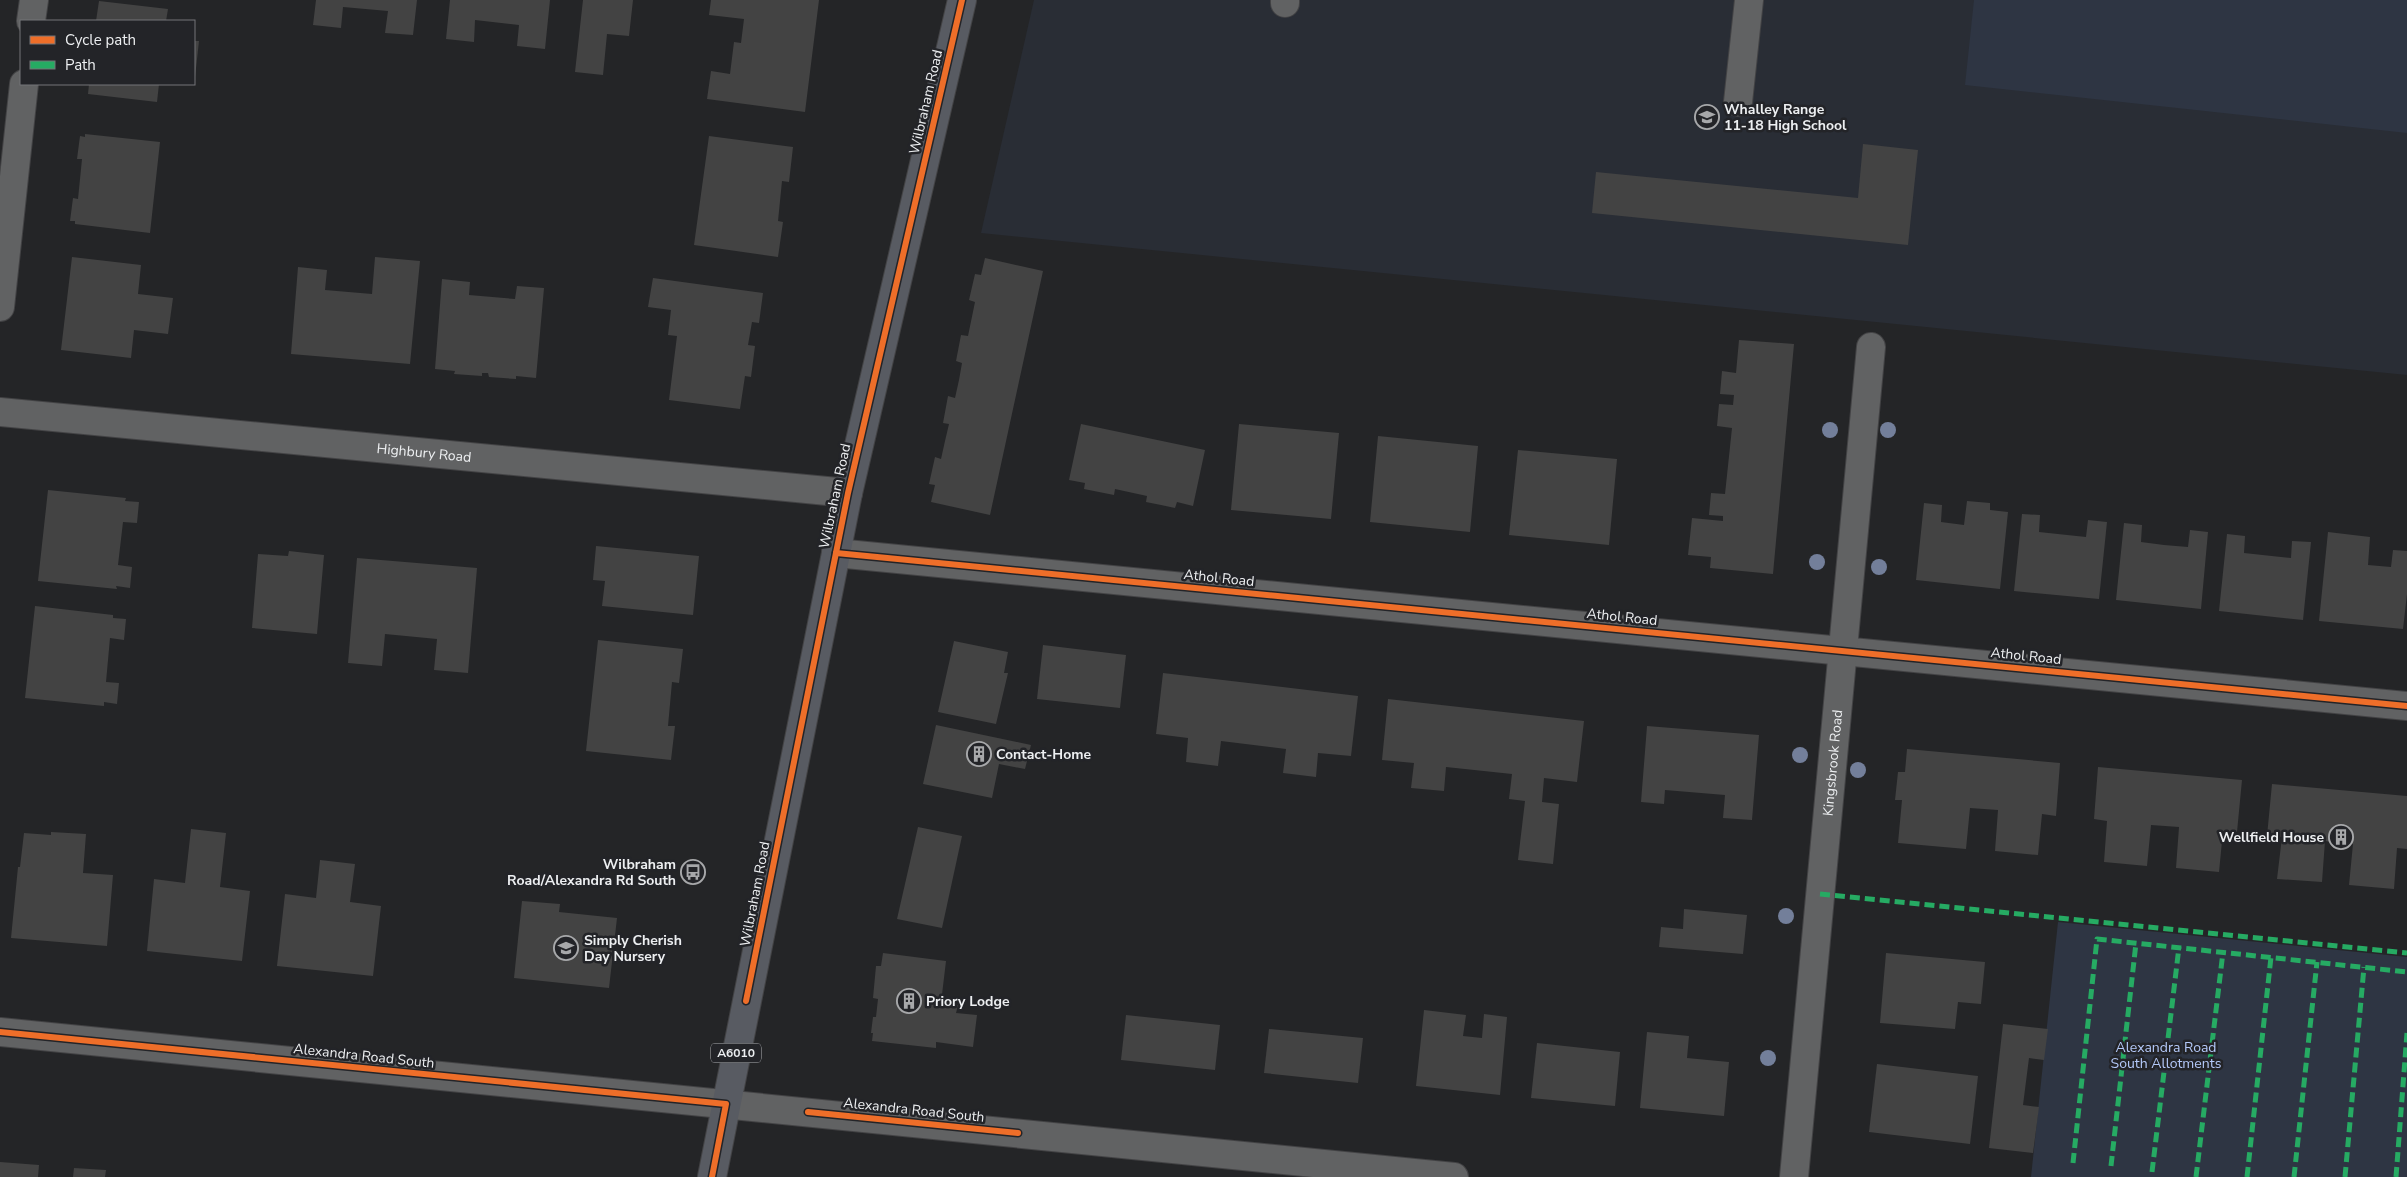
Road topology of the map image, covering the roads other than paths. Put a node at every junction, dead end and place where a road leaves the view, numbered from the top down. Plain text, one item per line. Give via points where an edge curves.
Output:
1 (34, 0) edge
2 (962, 0) edge
3 (1749, 0) edge
4 (31, 20) edge
5 (24, 85) edge
6 (1738, 102) dead end
7 (0, 307) edge
8 (1871, 348) dead end
9 (0, 412) edge
10 (848, 493) junction
11 (836, 553) junction
12 (1842, 651) junction
13 (2407, 706) edge
14 (0, 1032) edge
15 (726, 1104) junction
16 (712, 1177) edge
17 (1454, 1177) edge
18 (1794, 1177) edge

1 - 4 street
2 - 10 highway, Wilbraham Road / A6010
3 - 6 street
5 - 7 street
8 - 12 street, Kingsbrook Road
9 - 10 street, Highbury Road
10 - 11 highway, Wilbraham Road / A6010
11 - 12 street, Athol Road
11 - 15 highway, Wilbraham Road / A6010
12 - 13 street, Athol Road
12 - 18 street, Kingsbrook Road
14 - 15 street, Alexandra Road South
15 - 16 highway, Wilbraham Road / A6010
15 - 17 street, Alexandra Road South

